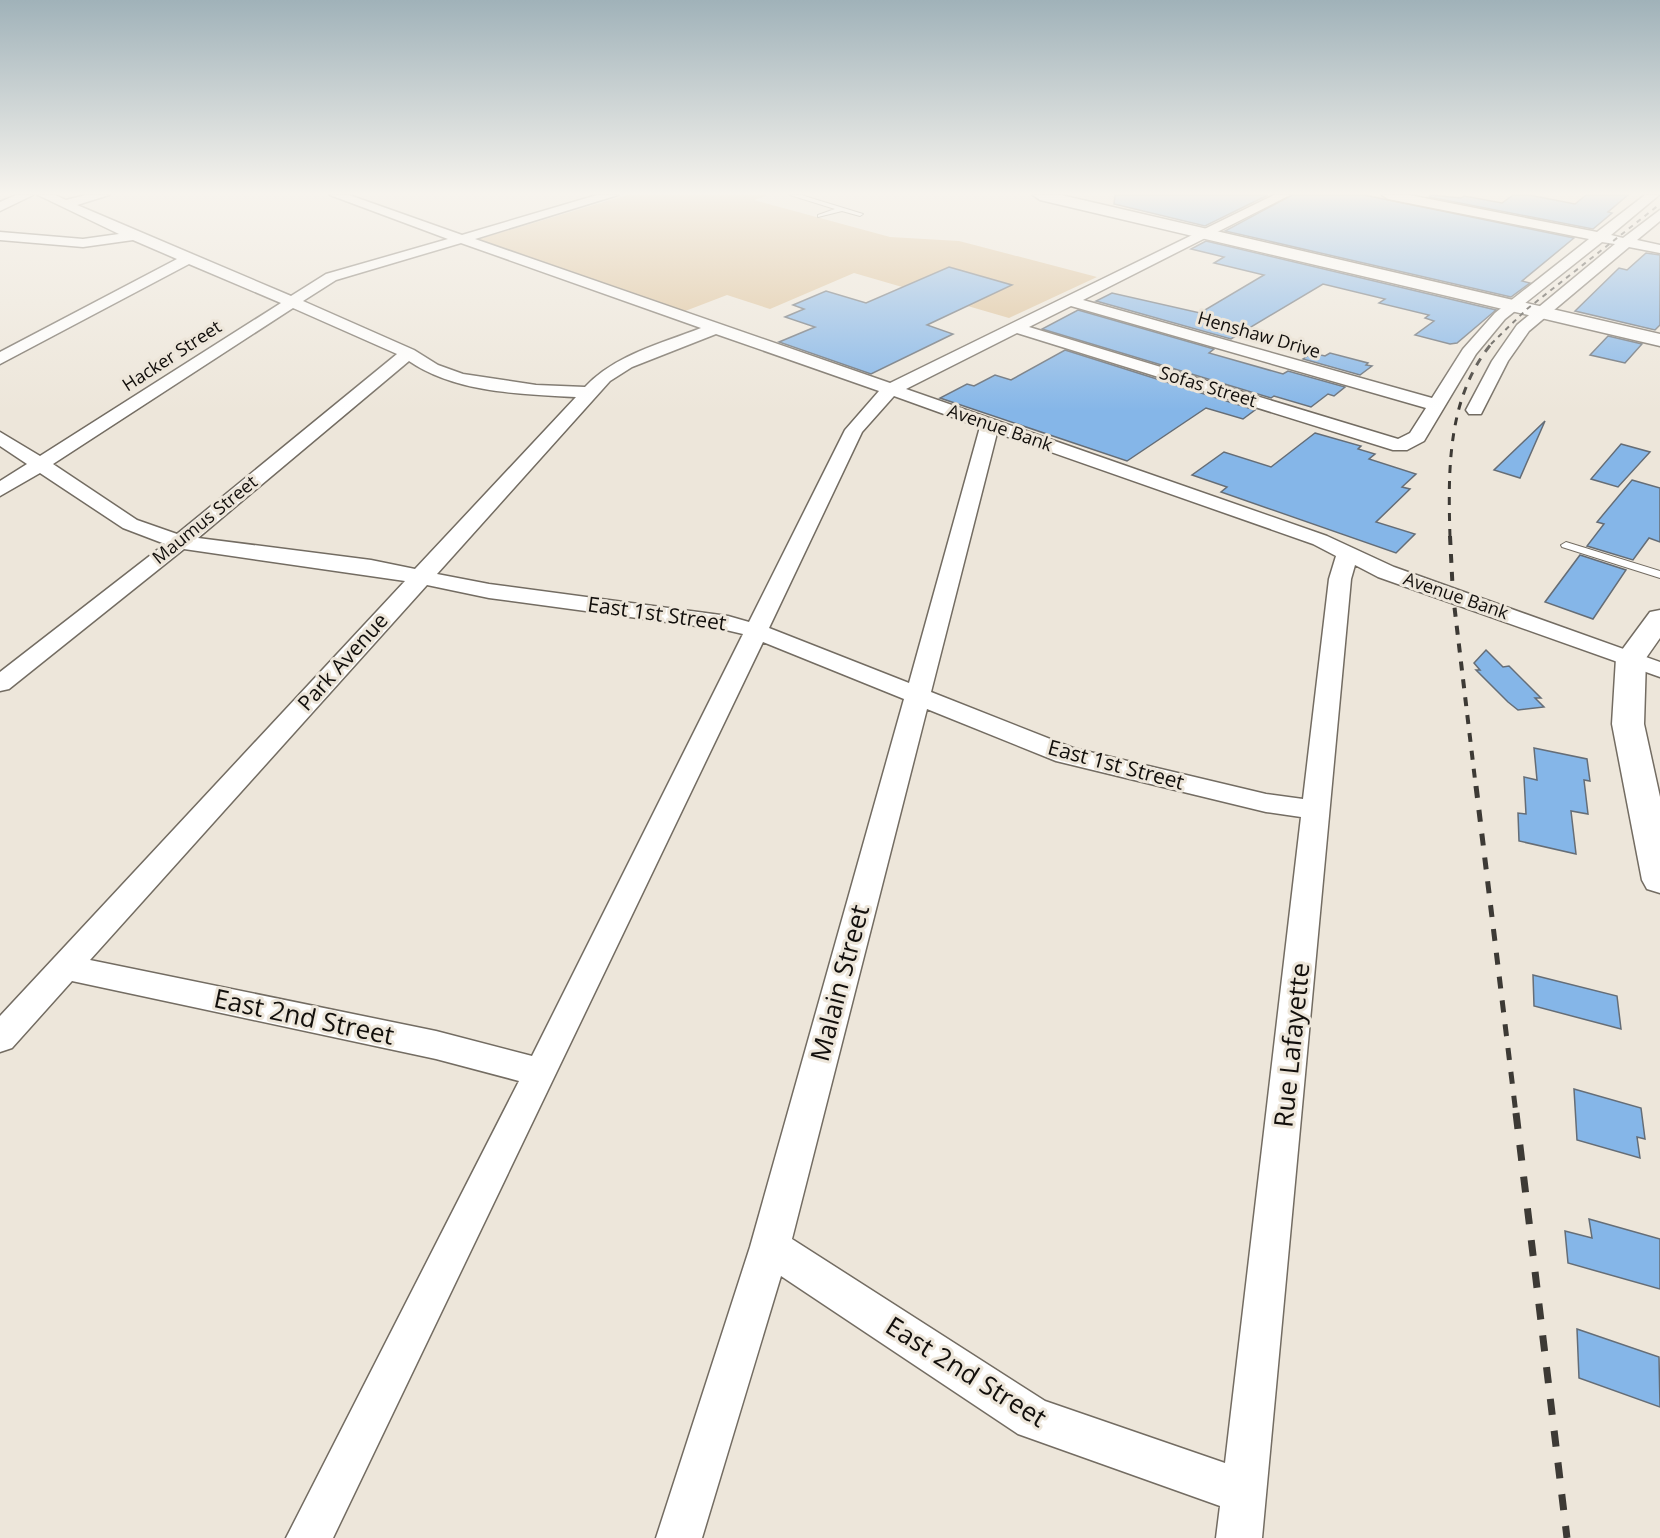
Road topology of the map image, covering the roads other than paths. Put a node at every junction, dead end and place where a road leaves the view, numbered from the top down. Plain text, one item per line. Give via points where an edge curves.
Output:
1 (175, 267) edge
2 (205, 267) edge
3 (367, 267) edge
4 (541, 267) edge
5 (1141, 267) edge
6 (1346, 267) edge
7 (1561, 267) edge
8 (1594, 267) edge
9 (292, 302) junction
10 (1073, 302) junction
11 (1511, 305) junction
12 (1540, 312) junction
13 (716, 328) junction
14 (1016, 328) junction
15 (1660, 340) edge
16 (408, 353) junction
17 (0, 359) edge
18 (891, 390) junction
19 (590, 393) junction
20 (1436, 405) junction
21 (1475, 410) dead end
22 (990, 424) junction
23 (0, 438) edge
24 (39, 465) junction
25 (0, 490) edge
26 (180, 542) junction
27 (1566, 545) dead end
28 (1348, 554) junction
29 (1660, 575) edge
30 (421, 578) junction
31 (1660, 618) edge
32 (757, 631) junction
33 (1630, 658) junction
34 (1660, 670) edge
35 (0, 684) edge
36 (916, 697) junction
37 (1317, 810) junction
38 (1660, 880) edge
39 (65, 967) junction
40 (0, 1038) edge
41 (541, 1072) junction
42 (770, 1247) junction
43 (1244, 1492) junction
44 (309, 1538) edge
45 (679, 1538) edge
46 (1239, 1538) edge

1 - 17 street
2 - 9 street
3 - 9 street, Hacker Street via 332,277
4 - 13 street, Avenue Bank
5 - 10 street
6 - 11 main road
7 - 11 street
8 - 12 street
9 - 16 street
9 - 24 street, Hacker Street
10 - 14 street
10 - 20 street, Henshaw Drive
11 - 12 main road
11 - 20 street via 1469,352
12 - 15 main road
12 - 21 street via 1523,328 1500,362
13 - 18 street, Avenue Bank
13 - 19 street, Park Avenue via 626,363 604,377
14 - 18 street
14 - 20 street, Sofas Street via 1400,446 1417,437
16 - 19 street via 432,369 460,379
16 - 26 street, Maumus Street
18 - 22 street, Avenue Bank
18 - 32 street via 854,430
19 - 30 street, Park Avenue
22 - 28 street, Avenue Bank via 1320,540
22 - 36 street, Malain Street
23 - 24 street, East 1st Street
24 - 25 street, Hacker Street
24 - 26 street, East 1st Street via 130,524
26 - 30 street, East 1st Street via 371,567
26 - 35 street, Maumus Street
27 - 29 lane
28 - 33 street, Avenue Bank via 1386,572
28 - 37 street, Rue Lafayette via 1340,579
30 - 32 street, East 1st Street via 489,591 728,623
30 - 39 street, Park Avenue
31 - 33 main road
32 - 36 street, East 1st Street
32 - 41 street
33 - 34 street, Avenue Bank
33 - 38 main road via 1628,723
36 - 37 street, East 1st Street via 1065,755 1266,802
36 - 42 street, Malain Street
37 - 43 street, Rue Lafayette
39 - 40 street, Park Avenue
39 - 41 street, East 2nd Street via 436,1045
41 - 44 street
42 - 43 street, East 2nd Street via 1033,1419
42 - 45 street, Malain Street
43 - 46 street, Rue Lafayette

